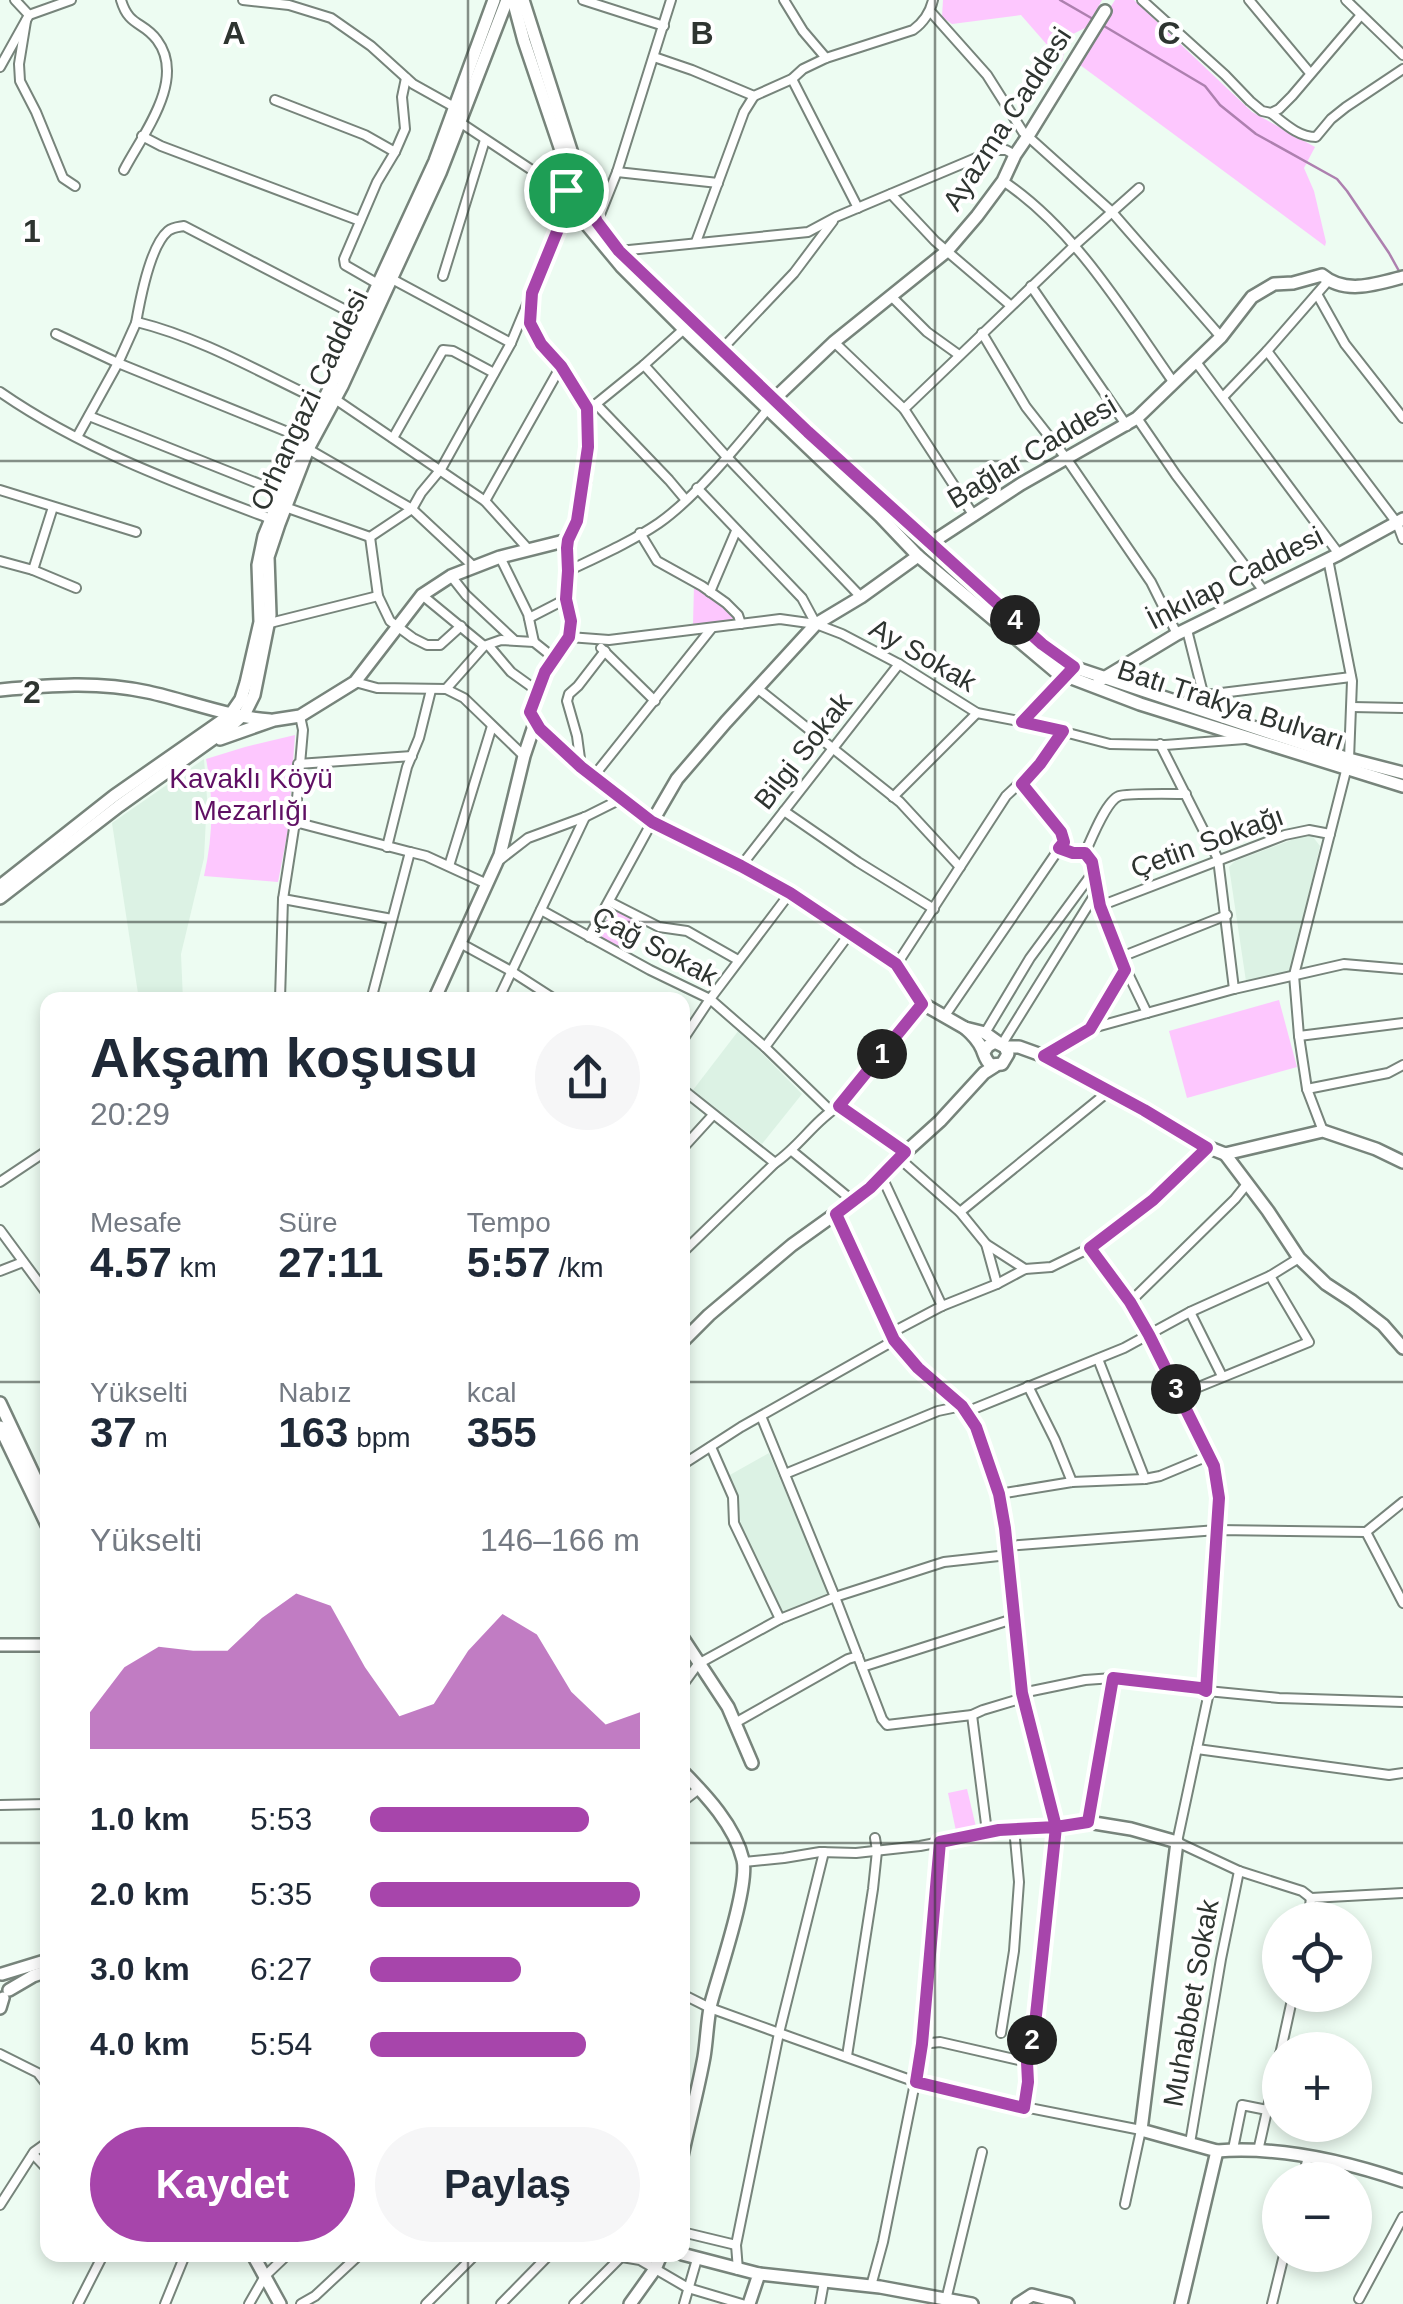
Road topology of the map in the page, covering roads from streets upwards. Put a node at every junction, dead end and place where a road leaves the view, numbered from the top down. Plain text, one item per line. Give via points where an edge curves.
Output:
1 (16, 0) edge
2 (70, 0) edge
3 (121, 0) edge
4 (242, 0) edge
5 (494, 0) edge
6 (510, 0) edge
7 (523, 0) edge
8 (583, 0) edge
9 (671, 0) edge
10 (784, 0) edge
11 (933, 0) edge
12 (1142, 0) edge
13 (1249, 0) edge
14 (1346, 0) edge
15 (1109, 6) edge
16 (930, 11) junction
17 (1361, 14) junction
18 (28, 18) junction
19 (498, 24) junction
20 (664, 26) junction
21 (521, 28) junction
22 (1403, 55) edge
23 (654, 57) junction
24 (826, 58) junction
25 (0, 67) edge
26 (1403, 69) edge
27 (1310, 73) junction
28 (406, 78) junction
29 (792, 80) junction
30 (754, 96) junction
31 (275, 100) dead end
32 (456, 108) junction
33 (1270, 113) junction
34 (460, 123) junction
35 (142, 136) junction
36 (1028, 136) junction
37 (486, 140) junction
38 (395, 152) junction
39 (1015, 154) junction
40 (124, 170) dead end
41 (617, 172) junction
42 (1003, 181) junction
43 (718, 183) junction
44 (75, 186) dead end
45 (1140, 188) dead end
46 (584, 189) junction
47 (891, 194) junction
48 (569, 198) junction
49 (858, 208) junction
50 (1111, 212) junction
51 (836, 216) junction
52 (360, 221) junction
53 (597, 222) junction
54 (696, 242) junction
55 (1074, 246) junction
56 (619, 251) junction
57 (947, 251) junction
58 (443, 276) dead end
59 (1403, 277) edge
60 (392, 278) junction
61 (1328, 281) junction
62 (378, 284) junction
63 (1031, 286) junction
64 (532, 293) junction
65 (1316, 294) junction
66 (892, 297) junction
67 (1010, 306) junction
68 (363, 319) junction
69 (136, 324) junction
70 (684, 329) junction
71 (982, 333) junction
72 (56, 334) dead end
73 (1221, 338) junction
74 (834, 342) junction
75 (511, 343) junction
76 (721, 350) junction
77 (1267, 352) junction
78 (959, 355) junction
79 (1196, 362) junction
80 (118, 363) junction
81 (644, 365) junction
82 (561, 366) junction
83 (494, 374) junction
84 (1174, 383) junction
85 (0, 392) edge
86 (1223, 396) junction
87 (329, 400) junction
88 (771, 403) junction
89 (592, 406) junction
90 (904, 409) junction
91 (89, 416) junction
92 (1403, 418) edge
93 (1132, 422) junction
94 (77, 437) junction
95 (392, 438) junction
96 (307, 444) junction
97 (726, 456) junction
98 (1066, 458) junction
99 (442, 469) junction
100 (697, 488) junction
101 (0, 490) edge
102 (282, 493) junction
103 (485, 500) junction
104 (684, 500) junction
105 (53, 506) junction
106 (286, 507) junction
107 (412, 509) junction
108 (974, 516) junction
109 (270, 520) junction
110 (1400, 521) edge
111 (736, 530) junction
112 (136, 532) dead end
113 (640, 533) junction
114 (370, 537) junction
115 (1403, 539) edge
116 (568, 540) junction
117 (931, 543) junction
118 (528, 550) junction
119 (918, 556) junction
120 (1333, 556) junction
121 (500, 557) junction
122 (0, 560) edge
123 (473, 566) junction
124 (32, 570) junction
125 (568, 571) junction
126 (451, 576) junction
127 (76, 588) dead end
128 (1264, 590) junction
129 (710, 592) junction
130 (422, 595) junction
131 (378, 596) junction
132 (861, 597) junction
133 (566, 599) junction
134 (529, 618) junction
135 (270, 622) junction
136 (742, 624) junction
137 (816, 624) junction
138 (397, 626) junction
139 (462, 626) junction
140 (711, 629) junction
141 (1182, 632) junction
142 (569, 637) junction
143 (514, 640) junction
144 (593, 640) junction
145 (534, 642) junction
146 (487, 646) junction
147 (605, 652) junction
148 (554, 658) junction
149 (899, 664) junction
150 (1070, 672) junction
151 (1102, 677) junction
152 (1351, 677) junction
153 (355, 682) junction
154 (757, 688) junction
155 (1092, 688) junction
156 (446, 689) junction
157 (0, 690) edge
158 (431, 690) junction
159 (536, 690) junction
160 (1205, 694) junction
161 (253, 698) junction
162 (655, 701) junction
163 (1352, 707) junction
164 (1403, 708) edge
165 (1208, 712) junction
166 (976, 713) junction
167 (236, 716) junction
168 (300, 716) junction
169 (274, 720) junction
170 (1022, 722) junction
171 (536, 723) junction
172 (492, 726) junction
173 (1063, 731) junction
174 (1254, 738) junction
175 (208, 743) junction
176 (1160, 744) junction
177 (834, 750) junction
178 (412, 756) junction
179 (524, 756) junction
180 (298, 764) junction
181 (1348, 764) junction
182 (581, 767) junction
183 (1403, 773) edge
184 (593, 777) junction
185 (1022, 784) junction
186 (1403, 786) edge
187 (1186, 794) junction
188 (893, 797) junction
189 (621, 799) junction
190 (117, 801) junction
191 (784, 811) junction
192 (585, 817) junction
193 (295, 822) junction
194 (652, 822) junction
195 (1330, 834) junction
196 (505, 838) junction
197 (528, 838) junction
198 (387, 846) junction
199 (1059, 848) junction
200 (410, 852) junction
201 (1085, 853) junction
202 (48, 854) junction
203 (1218, 859) junction
204 (497, 861) junction
205 (450, 866) junction
206 (741, 866) junction
207 (960, 867) junction
208 (1094, 870) junction
209 (487, 884) junction
210 (0, 886) edge
211 (1097, 892) junction
212 (790, 893) junction
213 (0, 898) edge
214 (283, 900) junction
215 (610, 902) junction
216 (1100, 906) junction
217 (934, 909) junction
218 (541, 910) junction
219 (1227, 915) junction
220 (392, 918) junction
221 (850, 933) junction
222 (589, 937) junction
223 (460, 944) junction
224 (1121, 958) junction
225 (738, 960) junction
226 (896, 964) junction
227 (1403, 969) edge
228 (1125, 970) junction
229 (511, 971) junction
230 (1294, 975) junction
231 (1234, 989) junction
232 (279, 992) edge
233 (373, 992) edge
234 (438, 992) edge
235 (502, 992) edge
236 (544, 992) edge
237 (710, 999) junction
238 (922, 1004) junction
239 (1147, 1013) junction
240 (944, 1017) junction
241 (1403, 1023) edge
242 (965, 1028) junction
243 (690, 1029) edge
244 (1090, 1029) junction
245 (985, 1034) junction
246 (1299, 1036) junction
247 (1002, 1045) junction
248 (765, 1046) junction
249 (1041, 1056) junction
250 (991, 1063) junction
251 (1402, 1068) edge
252 (1307, 1090) junction
253 (1109, 1092) junction
254 (690, 1096) edge
255 (835, 1108) junction
256 (713, 1115) junction
257 (1323, 1131) junction
258 (690, 1140) edge
259 (1207, 1148) junction
260 (792, 1151) junction
261 (1226, 1154) junction
262 (40, 1155) edge
263 (902, 1155) junction
264 (1403, 1162) edge
265 (775, 1163) junction
266 (882, 1177) junction
267 (0, 1182) edge
268 (1247, 1184) junction
269 (853, 1201) junction
270 (960, 1212) junction
271 (836, 1214) junction
272 (0, 1230) edge
273 (986, 1244) junction
274 (690, 1246) edge
275 (1090, 1248) junction
276 (1298, 1258) junction
277 (23, 1262) junction
278 (1025, 1269) junction
279 (0, 1271) edge
280 (1270, 1276) junction
281 (40, 1284) edge
282 (997, 1284) junction
283 (1130, 1302) junction
284 (942, 1306) junction
285 (1190, 1312) junction
286 (690, 1335) edge
287 (1149, 1335) junction
288 (893, 1336) junction
289 (1403, 1348) edge
290 (1098, 1359) junction
291 (1222, 1376) junction
292 (1028, 1386) junction
293 (1178, 1394) junction
294 (0, 1403) edge
295 (964, 1409) junction
296 (760, 1416) junction
297 (0, 1427) edge
298 (711, 1448) junction
299 (1208, 1456) junction
300 (14, 1458) junction
301 (0, 1460) edge
302 (690, 1460) edge
303 (785, 1474) junction
304 (1145, 1479) junction
305 (1072, 1482) junction
306 (40, 1488) edge
307 (999, 1494) junction
308 (1403, 1502) edge
309 (40, 1511) edge
310 (1218, 1530) junction
311 (1366, 1532) junction
312 (1008, 1551) junction
313 (835, 1597) junction
314 (1403, 1603) edge
315 (780, 1619) junction
316 (1013, 1619) junction
317 (0, 1645) edge
318 (40, 1645) edge
319 (690, 1650) edge
320 (858, 1656) junction
321 (698, 1664) junction
322 (862, 1667) junction
323 (690, 1675) edge
324 (1113, 1678) junction
325 (1206, 1691) junction
326 (1022, 1696) junction
327 (1403, 1702) edge
328 (972, 1716) junction
329 (735, 1723) junction
330 (1197, 1750) junction
331 (752, 1763) dead end
332 (1403, 1773) edge
333 (690, 1779) edge
334 (700, 1788) junction
335 (690, 1796) edge
336 (40, 1804) edge
337 (0, 1805) edge
338 (1088, 1822) junction
339 (1056, 1827) junction
340 (1014, 1828) junction
341 (987, 1832) junction
342 (876, 1838) dead end
343 (940, 1842) junction
344 (1177, 1842) junction
345 (877, 1851) junction
346 (824, 1852) junction
347 (744, 1862) junction
348 (1239, 1871) junction
349 (1403, 1894) edge
350 (1311, 1898) junction
351 (1310, 1902) edge
352 (40, 1962) edge
353 (1, 1974) edge
354 (40, 1976) edge
355 (40, 1981) edge
356 (6, 1996) edge
357 (690, 1998) edge
358 (710, 2008) junction
359 (779, 2033) junction
360 (1001, 2033) dead end
361 (922, 2044) junction
362 (0, 2054) edge
363 (847, 2056) junction
364 (1027, 2062) junction
365 (40, 2076) edge
366 (916, 2082) junction
367 (1024, 2108) junction
368 (1262, 2109) edge
369 (690, 2120) edge
370 (1141, 2130) junction
371 (1262, 2133) edge
372 (1190, 2143) junction
373 (40, 2148) edge
374 (1234, 2149) junction
375 (1217, 2150) junction
376 (1258, 2151) junction
377 (982, 2152) dead end
378 (33, 2154) junction
379 (1308, 2156) junction
380 (40, 2161) edge
381 (1306, 2162) edge
382 (1403, 2181) edge
383 (1126, 2204) dead end
384 (0, 2205) edge
385 (1403, 2216) edge
386 (690, 2234) edge
387 (736, 2245) junction
388 (690, 2256) edge
389 (697, 2258) junction
390 (99, 2262) edge
391 (182, 2262) edge
392 (257, 2262) edge
393 (280, 2262) edge
394 (352, 2262) edge
395 (468, 2262) edge
396 (542, 2262) edge
397 (616, 2262) edge
398 (643, 2262) edge
399 (658, 2262) edge
400 (655, 2269) junction
401 (738, 2270) junction
402 (1280, 2272) edge
403 (759, 2274) junction
404 (265, 2276) junction
405 (824, 2282) junction
406 (871, 2286) junction
407 (688, 2288) junction
408 (904, 2297) edge
409 (1359, 2299) dead end
410 (946, 2300) junction
411 (78, 2304) edge
412 (165, 2304) edge
413 (249, 2304) edge
414 (280, 2304) edge
415 (301, 2304) edge
416 (426, 2304) edge
417 (501, 2304) edge
418 (574, 2304) edge
419 (630, 2304) edge
420 (684, 2304) edge
421 (746, 2304) edge
422 (820, 2304) edge
423 (972, 2304) edge
424 (1018, 2304) edge
425 (1068, 2304) edge
426 (1181, 2304) edge
427 (1272, 2304) edge

1 - 18 street
2 - 18 street
3 - 35 street via 130,20 157,39 164,53 164,96
4 - 28 street via 331,18
5 - 32 street, Orhangazi Caddesi
6 - 19 street, Orhangazi Caddesi
6 - 21 street, Batı Trakya Bulvarı
7 - 46 street, Batı Trakya Bulvarı
8 - 20 street
9 - 20 street
10 - 24 street
11 - 16 street
12 - 33 street
13 - 27 street
14 - 17 street
15 - 36 street, Ayazma Caddesi
16 - 24 street via 913,30
16 - 36 street via 987,75
17 - 22 street
17 - 27 street
18 - 25 street
18 - 44 street via 20,81 64,178
19 - 21 street via 508,17
19 - 34 street, Orhangazi Caddesi
20 - 23 street
21 - 48 street, Batı Trakya Bulvarı via 568,174
23 - 30 street
23 - 41 street
24 - 29 street
26 - 33 street via 1330,119 1316,137
27 - 33 street
28 - 32 street
28 - 38 street via 404,129
29 - 30 street
29 - 49 street
30 - 43 street
31 - 38 street
32 - 62 street, Orhangazi Caddesi
34 - 37 street
34 - 60 street, Orhangazi Caddesi
35 - 40 street
35 - 52 street
36 - 39 street, Ayazma Caddesi
36 - 50 street
37 - 48 street
37 - 58 street
38 - 52 street
39 - 42 street, Ayazma Caddesi
39 - 47 street via 994,150
41 - 43 street
41 - 53 street
42 - 55 street
42 - 57 street, Ayazma Caddesi
43 - 54 street
45 - 50 street
46 - 48 street via 574,184
46 - 53 street, Batı Trakya Bulvarı
47 - 49 street
47 - 57 street
48 - 64 street
48 - 70 street, Batı Trakya Bulvarı via 620,266
49 - 51 street
50 - 55 street
50 - 73 street
51 - 54 street via 808,232
51 - 76 street via 794,273
52 - 62 street via 344,259
53 - 56 street, Batı Trakya Bulvarı
54 - 56 street
55 - 63 street
55 - 84 street
56 - 76 street, Batı Trakya Bulvarı
57 - 66 street, Ayazma Caddesi
57 - 67 street
59 - 61 street, Bağlar Caddesi via 1350,287
60 - 75 street
60 - 87 street, Orhangazi Caddesi
61 - 65 street
61 - 73 street, Bağlar Caddesi via 1322,275 1274,284 1252,297
62 - 68 street, Orhangazi Caddesi
63 - 67 street
63 - 93 street
64 - 75 street
64 - 82 street via 530,323
65 - 77 street
65 - 92 street
66 - 74 street, Ayazma Caddesi
66 - 78 street
67 - 71 street
68 - 69 street via 184,226 166,232 152,258
68 - 87 street, Orhangazi Caddesi
69 - 80 street
69 - 87 street
70 - 81 street
70 - 88 street, Batı Trakya Bulvarı
71 - 78 street
71 - 98 street
72 - 80 street
73 - 79 street, Bağlar Caddesi
74 - 88 street, Ayazma Caddesi
74 - 90 street
75 - 83 street
76 - 88 street, Batı Trakya Bulvarı
77 - 86 street
77 - 110 street
78 - 90 street
79 - 84 street, Bağlar Caddesi
79 - 86 street
80 - 91 street
80 - 96 street
81 - 89 street
81 - 97 street
82 - 89 street
82 - 103 street
83 - 95 street via 443,350
83 - 99 street
84 - 93 street, Bağlar Caddesi
85 - 94 street
86 - 120 street
87 - 95 street
87 - 96 street, Orhangazi Caddesi
88 - 97 street
88 - 117 street, Batı Trakya Bulvarı
88 - 119 street, Batı Trakya Bulvarı
89 - 104 street
89 - 116 street via 585,478
90 - 108 street
91 - 94 street
91 - 102 street
93 - 98 street, Bağlar Caddesi
93 - 128 street
94 - 109 street
95 - 99 street
96 - 102 street, Orhangazi Caddesi
96 - 106 street, Orhangazi Caddesi
96 - 107 street
97 - 100 street
97 - 132 street
98 - 108 street, Bağlar Caddesi
98 - 141 street
99 - 103 street
99 - 107 street
100 - 104 street
100 - 111 street
101 - 105 street
102 - 109 street, Orhangazi Caddesi
103 - 118 street
104 - 113 street
105 - 112 street
105 - 124 street
106 - 114 street
106 - 135 street, Orhangazi Caddesi via 268,558
107 - 114 street
107 - 123 street
108 - 117 street, Bağlar Caddesi
109 - 167 street, Orhangazi Caddesi via 259,556 257,639
110 - 115 street
110 - 120 street, İnkılap Caddesi
111 - 129 street
111 - 137 street via 802,598
113 - 125 street
113 - 129 street via 658,561
114 - 131 street
116 - 118 street
116 - 125 street
117 - 119 street, Bağlar Caddesi via 931,556
117 - 150 street, Batı Trakya Bulvarı
118 - 121 street
119 - 132 street
119 - 150 street, Batı Trakya Bulvarı via 1056,672
120 - 128 street, İnkılap Caddesi
120 - 152 street
121 - 123 street
121 - 134 street
122 - 124 street
123 - 126 street
124 - 127 street
125 - 133 street
126 - 130 street
126 - 143 street
128 - 141 street, İnkılap Caddesi
129 - 136 street
130 - 138 street
130 - 139 street
131 - 135 street
131 - 138 street
132 - 137 street
133 - 134 street
133 - 142 street
134 - 145 street
135 - 161 street, Orhangazi Caddesi
136 - 137 street, Ay Sokak via 780,618
136 - 140 street, Ay Sokak
137 - 149 street, Ay Sokak
137 - 154 street
138 - 139 street via 427,645 440,645
138 - 153 street
139 - 146 street
140 - 144 street, Ay Sokak
140 - 162 street
141 - 151 street, İnkılap Caddesi
141 - 160 street
142 - 144 street, Ay Sokak
142 - 148 street
143 - 145 street
143 - 146 street
144 - 147 street
145 - 148 street
146 - 156 street
146 - 159 street
147 - 162 street
147 - 182 street via 567,701
148 - 159 street
149 - 166 street, Ay Sokak
149 - 177 street, Bilgi Sokak
150 - 151 street, Batı Trakya Bulvarı
150 - 155 street, Batı Trakya Bulvarı
150 - 170 street
151 - 155 street, İnkılap Caddesi
151 - 165 street, Batı Trakya Bulvarı
152 - 160 street
152 - 163 street
153 - 158 street
153 - 168 street
154 - 177 street
154 - 194 street via 678,779
155 - 174 street, Batı Trakya Bulvarı
156 - 158 street
156 - 172 street
157 - 167 street via 95,684
158 - 178 street
159 - 171 street via 530,712
160 - 165 street
161 - 167 street, Orhangazi Caddesi
161 - 169 street via 261,718
162 - 184 street
163 - 164 street
163 - 181 street
165 - 181 street, Batı Trakya Bulvarı
166 - 170 street, Ay Sokak
166 - 188 street
167 - 169 street
167 - 175 street, Orhangazi Caddesi
167 - 190 street, Orhangazi Caddesi
168 - 169 street
168 - 180 street
169 - 175 street
170 - 173 street, Ay Sokak
171 - 179 street
171 - 182 street
172 - 179 street
172 - 205 street
173 - 176 street, Ay Sokak via 1110,744
173 - 185 street
174 - 176 street, Ay Sokak
174 - 181 street, Batı Trakya Bulvarı
175 - 190 street, Orhangazi Caddesi
176 - 187 street
177 - 188 street
177 - 191 street, Bilgi Sokak
178 - 180 street
178 - 198 street
179 - 196 street
180 - 193 street
181 - 183 street, Batı Trakya Bulvarı
181 - 186 street, Batı Trakya Bulvarı
181 - 195 street
182 - 184 street
184 - 189 street
185 - 199 street via 1061,832
185 - 207 street via 1006,796
187 - 201 street via 1120,795
187 - 203 street
188 - 207 street
189 - 192 street
189 - 194 street
190 - 202 street, Orhangazi Caddesi
191 - 206 street, Bilgi Sokak
191 - 217 street
192 - 197 street
192 - 218 street
193 - 198 street
193 - 214 street
194 - 206 street
194 - 215 street
195 - 203 street, Çetin Sokağı via 1286,835
195 - 230 street
196 - 197 street
196 - 204 street
197 - 204 street
198 - 200 street
199 - 201 street
199 - 240 street
200 - 205 street
200 - 220 street
201 - 208 street
202 - 210 street, Orhangazi Caddesi
202 - 213 street, Orhangazi Caddesi
203 - 216 street, Çetin Sokağı
203 - 219 street
204 - 209 street
205 - 209 street
206 - 212 street
207 - 217 street
208 - 211 street
208 - 245 street
209 - 223 street
211 - 216 street
211 - 247 street
212 - 221 street
212 - 225 street
214 - 220 street
214 - 232 street
215 - 222 street
215 - 225 street
216 - 224 street
217 - 226 street
218 - 222 street, Çağ Sokak
218 - 229 street
219 - 224 street
219 - 231 street
220 - 233 street
221 - 226 street
221 - 248 street
222 - 237 street, Çağ Sokak
223 - 229 street
223 - 234 street
224 - 228 street
225 - 237 street
226 - 238 street
227 - 230 street via 1344,964
228 - 239 street
228 - 244 street
229 - 235 street
229 - 236 street
230 - 231 street
230 - 246 street
231 - 239 street
237 - 243 street
237 - 248 street, Çağ Sokak
238 - 240 street
238 - 255 street
239 - 244 street
240 - 242 street
241 - 246 street
242 - 245 street
242 - 250 street
244 - 249 street
245 - 247 street
246 - 252 street
247 - 249 street
247 - 250 street via 1008,1054
247 - 250 street via 991,1043
248 - 255 street, Çağ Sokak
249 - 250 street
249 - 253 street
250 - 263 street
251 - 252 street
252 - 257 street
253 - 259 street
253 - 270 street
254 - 256 street
255 - 260 street
255 - 263 street, Çağ Sokak
256 - 258 street
256 - 265 street
257 - 261 street
257 - 264 street
259 - 261 street
259 - 275 street
260 - 265 street
260 - 269 street
261 - 268 street
262 - 267 street
263 - 266 street
263 - 270 street, Çağ Sokak
265 - 274 street
266 - 269 street
266 - 284 street
268 - 276 street
268 - 283 street
269 - 271 street
270 - 273 street, Çağ Sokak
271 - 286 street
271 - 288 street
272 - 277 street
273 - 278 street
273 - 282 street
275 - 278 street via 1051,1267
275 - 283 street
276 - 280 street
276 - 289 street
277 - 279 street
277 - 281 street
278 - 282 street
280 - 285 street
280 - 291 street via 1309,1342
282 - 284 street
283 - 287 street
284 - 288 street
285 - 287 street
285 - 291 street
287 - 290 street
287 - 293 street
288 - 295 street
288 - 296 street
290 - 292 street
290 - 304 street
291 - 293 street
292 - 295 street
292 - 305 street
293 - 299 street
294 - 306 street
295 - 303 street via 938,1411
295 - 307 street
296 - 298 street
296 - 303 street
297 - 300 street
298 - 302 street
298 - 315 street via 733,1497 734,1523
299 - 304 street
299 - 310 street via 1219,1498
300 - 301 street
300 - 309 street
303 - 313 street
304 - 305 street
305 - 307 street
307 - 312 street
308 - 311 street
310 - 311 street
310 - 312 street
310 - 325 street
311 - 314 street
312 - 313 street via 944,1562
312 - 316 street
313 - 315 street
313 - 320 street
315 - 321 street
316 - 322 street
316 - 326 street
317 - 318 street
319 - 321 street
320 - 322 street
320 - 329 street
321 - 323 street
321 - 329 street
322 - 328 street via 887,1725
324 - 325 street
324 - 326 street
324 - 338 street
325 - 327 street
325 - 330 street
326 - 328 street
326 - 339 street
328 - 341 street
329 - 331 street
330 - 332 street
330 - 344 street
333 - 334 street
334 - 335 street
334 - 347 street
336 - 337 street
338 - 339 street
338 - 344 street
339 - 340 street
339 - 364 street
340 - 341 street
340 - 360 street via 1018,1899
341 - 343 street
342 - 345 street
343 - 345 street
343 - 361 street
344 - 348 street
344 - 370 street
345 - 346 street
345 - 363 street
346 - 347 street
346 - 359 street
347 - 358 street
348 - 350 street
348 - 372 street, Muhabbet Sokak
349 - 350 street
350 - 351 street
352 - 353 street
353 - 356 street
354 - 356 street
355 - 356 street
357 - 358 street
358 - 359 street
358 - 369 street
359 - 363 street
359 - 387 street
361 - 364 street via 940,2042
361 - 366 street
362 - 365 street
363 - 366 street
364 - 367 street
366 - 367 street
366 - 406 street
367 - 370 street
368 - 374 street via 1242,2105
370 - 372 street
370 - 383 street
371 - 376 street
372 - 375 street
373 - 378 street
374 - 375 street
374 - 376 street
375 - 426 street
376 - 379 street
377 - 410 street
378 - 380 street
378 - 384 street
379 - 381 street
379 - 382 street
385 - 409 street
386 - 387 street
387 - 401 street
388 - 389 street
389 - 401 street
389 - 407 street
390 - 411 street
391 - 412 street
392 - 404 street
393 - 404 street
394 - 415 street
395 - 416 street
396 - 417 street
397 - 418 street
398 - 400 street
399 - 400 street
400 - 407 street
400 - 419 street
401 - 403 street
402 - 427 street
403 - 405 street
403 - 421 street
404 - 413 street
404 - 414 street
405 - 406 street
405 - 422 street
406 - 408 street
407 - 420 street
407 - 421 street
408 - 410 street
410 - 423 street
424 - 425 street via 1032,2295

